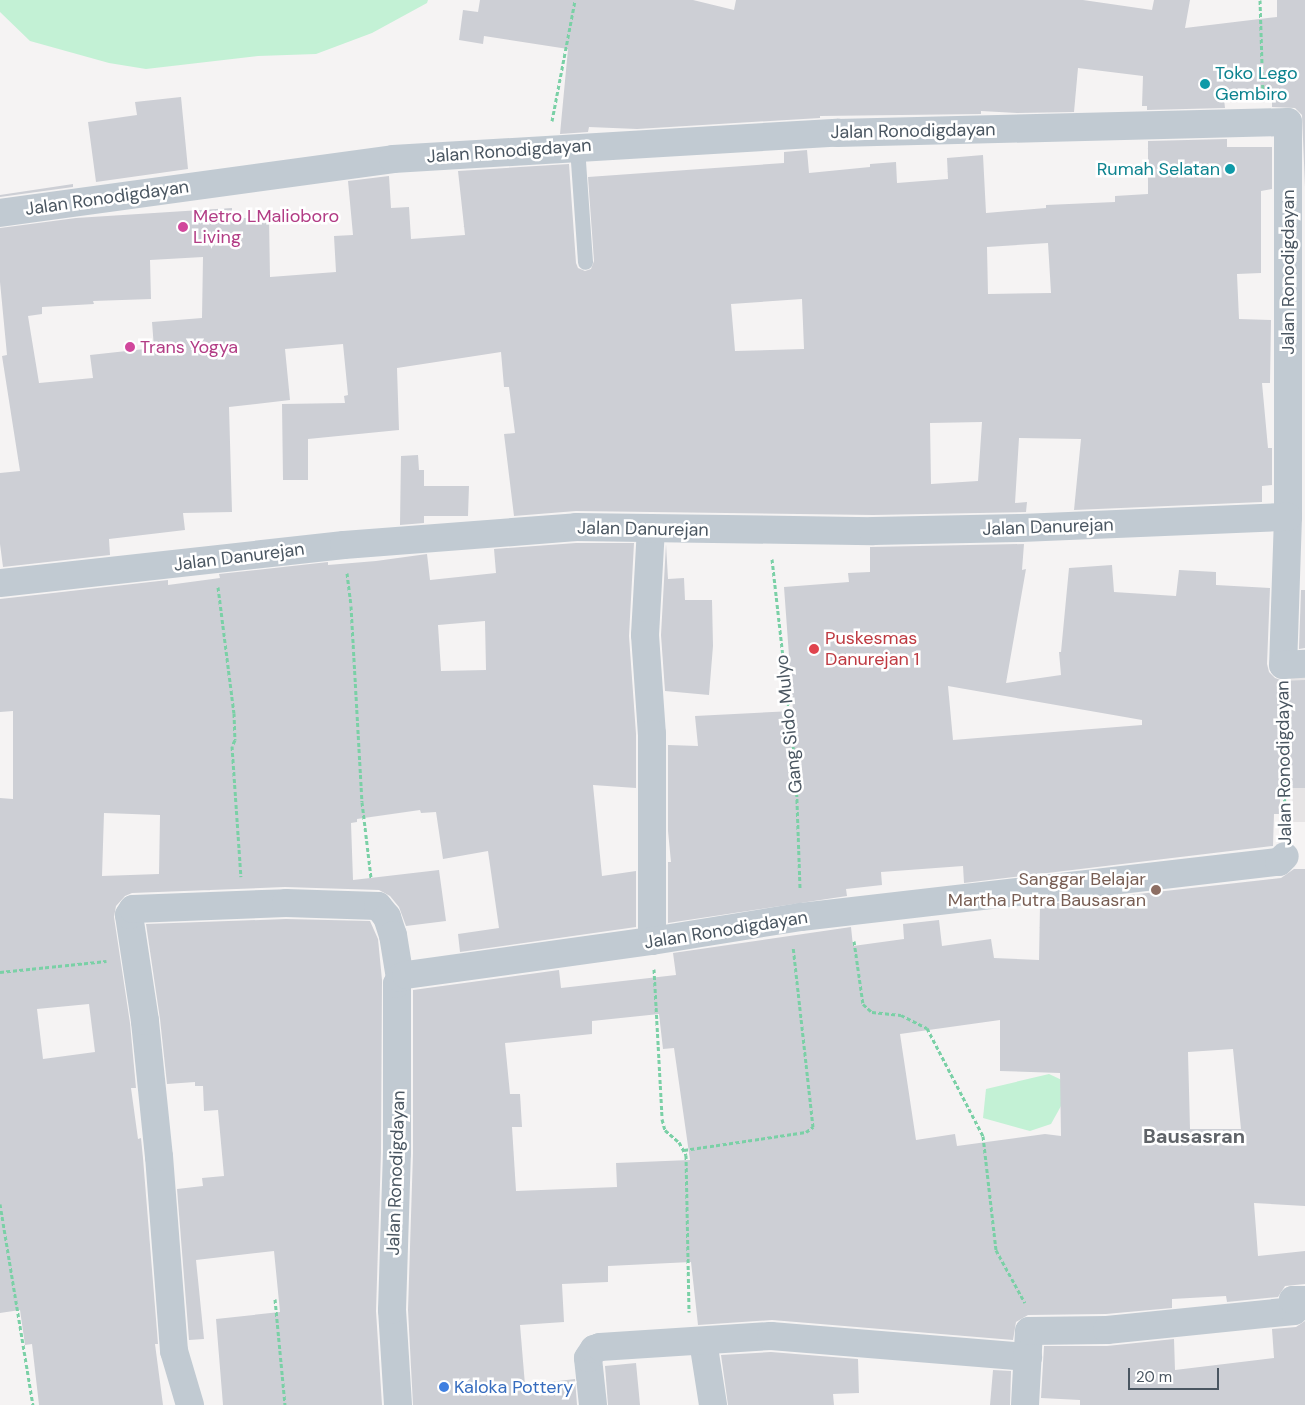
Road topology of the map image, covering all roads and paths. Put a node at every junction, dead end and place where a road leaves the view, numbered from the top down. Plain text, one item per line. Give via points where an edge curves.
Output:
1 (575, 0) edge
2 (1260, 0) edge
3 (1286, 122) edge
4 (577, 146) junction
5 (547, 148) junction
6 (0, 213) edge
7 (585, 262) dead end
8 (1288, 517) junction
9 (650, 528) junction
10 (769, 531) junction
11 (344, 545) junction
12 (215, 560) junction
13 (0, 584) edge
14 (1294, 665) edge
15 (1285, 856) joint
16 (243, 906) junction
17 (378, 906) junction
18 (851, 913) junction
19 (795, 918) junction
20 (652, 941) junction
21 (134, 957) junction
22 (0, 972) edge
23 (400, 978) junction
24 (684, 1150) junction
25 (0, 1204) edge
26 (275, 1299) dead end
27 (1305, 1300) edge
28 (697, 1341) junction
29 (1028, 1344) junction
30 (33, 1405) edge
31 (190, 1405) edge
32 (285, 1405) edge
33 (398, 1405) edge
34 (593, 1405) edge
35 (713, 1405) edge
36 (1025, 1405) edge

1 - 5 path
2 - 3 path
3 - 4 street, Jalan Ronodigdayan via 837,133
3 - 8 street, Jalan Ronodigdayan
4 - 5 street, Jalan Ronodigdayan
4 - 7 lane
5 - 6 street, Jalan Ronodigdayan via 393,159
8 - 10 street, Jalan Danurejan via 1021,528
8 - 14 street, Jalan Ronodigdayan
9 - 10 street, Jalan Danurejan
9 - 11 street, Jalan Danurejan via 576,527
9 - 20 street via 645,635 652,734
10 - 19 path, Gang Sido Mulyo via 796,773
11 - 12 street, Jalan Danurejan
11 - 17 path via 351,606 362,802
12 - 13 street, Jalan Danurejan
12 - 16 path via 234,713 235,740 232,746
14 - 15 path, Jalan Ronodigdayan
15 - 18 street, Jalan Ronodigdayan via 1279,862
16 - 17 street via 326,903
16 - 21 street via 133,909 129,914
17 - 23 street via 387,917 394,935
18 - 19 street, Jalan Ronodigdayan
18 - 29 path via 863,1004 872,1012 901,1015 927,1028 983,1136 996,1250 1027,1307
19 - 20 street, Jalan Ronodigdayan
19 - 24 path, Gang Sido Mulyo via 813,1127 806,1132
20 - 23 street, Jalan Ronodigdayan
20 - 24 path via 662,1119 665,1130
21 - 22 path
21 - 31 street via 145,1021 159,1157 174,1351
23 - 33 street, Jalan Ronodigdayan via 397,984 397,1153 392,1310
24 - 28 path
25 - 30 path
26 - 32 path
27 - 29 street via 1293,1300 1294,1311 1107,1330
28 - 29 street via 771,1336
28 - 34 street via 594,1349 588,1358
28 - 35 street
29 - 36 street

